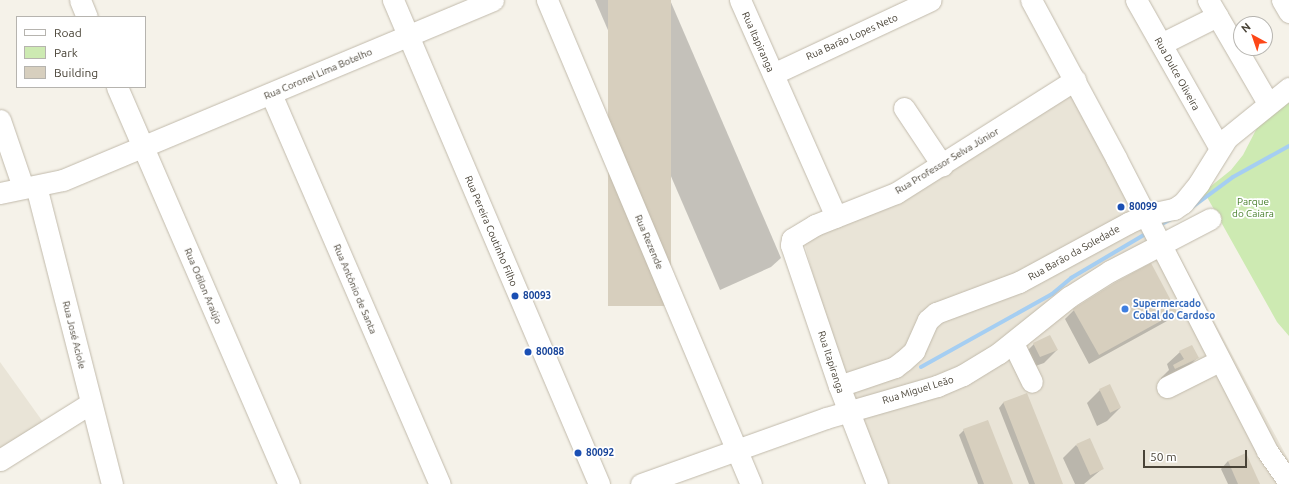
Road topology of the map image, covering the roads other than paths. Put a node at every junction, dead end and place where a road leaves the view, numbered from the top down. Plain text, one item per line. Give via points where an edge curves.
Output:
1 (80, 0) edge
2 (393, 0) edge
3 (493, 0) edge
4 (547, 0) edge
5 (740, 0) edge
6 (931, 0) edge
7 (1031, 0) edge
8 (1136, 0) edge
9 (1282, 0) edge
10 (1212, 8) edge
11 (1289, 12) edge
12 (87, 16) edge
13 (409, 37) junction
14 (1161, 44) junction
15 (772, 74) junction
16 (1074, 80) junction
17 (117, 88) edge
18 (1289, 88) edge
19 (271, 94) junction
20 (1268, 103) junction
21 (904, 108) dead end
22 (0, 120) edge
23 (143, 147) junction
24 (1219, 147) junction
25 (942, 165) junction
26 (29, 187) junction
27 (0, 193) edge
28 (836, 216) junction
29 (1146, 217) junction
30 (1210, 219) dead end
31 (792, 239) joint
32 (1158, 243) junction
33 (1013, 343) junction
34 (1219, 361) junction
35 (1032, 382) dead end
36 (839, 386) junction
37 (1167, 387) dead end
38 (91, 403) junction
39 (847, 411) junction
40 (736, 448) junction
41 (0, 460) edge
42 (1289, 483) edge
43 (112, 484) edge
44 (289, 484) edge
45 (440, 484) edge
46 (598, 484) edge
47 (641, 484) edge
48 (751, 484) edge
49 (877, 484) edge

1 - 12 street
2 - 13 street, Rua Pereira Coutinho Filho
3 - 13 street, Rua Coronel Lima Botelho
4 - 40 street, Rua Rezende
5 - 15 street, Rua Itapiranga
6 - 15 street, Rua Barão Lopes Neto
7 - 16 street
8 - 14 street, Rua Dulce Oliveira
9 - 11 street
10 - 14 street
10 - 20 street
13 - 19 street, Rua Coronel Lima Botelho
13 - 46 street, Rua Pereira Coutinho Filho
14 - 24 street, Rua Dulce Oliveira
15 - 28 street, Rua Itapiranga
16 - 25 street, Rua Professor Selva Júnior
16 - 29 street
17 - 23 street, Rua Odilon Araújo
18 - 20 street, Rua Barão da Soledade
19 - 23 street, Rua Coronel Lima Botelho
19 - 45 street, Rua Antônio de Santa
20 - 24 street, Rua Barão da Soledade
21 - 25 street
22 - 26 street, Rua José Aciole
23 - 26 street, Rua Coronel Lima Botelho via 63,180
23 - 44 street, Rua Odilon Araújo
24 - 29 street, Rua Barão da Soledade via 1199,183 1183,203 1174,209
25 - 28 street, Rua Professor Selva Júnior via 896,193
26 - 27 street, Rua Coronel Lima Botelho
26 - 38 street, Rua José Aciole via 49,237
28 - 31 street, Rua Professor Selva Júnior via 796,234
29 - 32 street
29 - 36 street, Rua Barão da Soledade via 1019,282 936,313 928,320 914,351 903,361 895,367
30 - 32 street, Rua Miguel Leão
31 - 36 street, Rua Itapiranga via 791,245
32 - 33 street, Rua Miguel Leão via 1069,297
32 - 34 street
33 - 35 street
33 - 39 street, Rua Miguel Leão via 963,375 937,386
34 - 37 street
34 - 42 street via 1267,451
36 - 39 street, Rua Itapiranga
38 - 41 street
38 - 43 street, Rua José Aciole
39 - 40 street, Rua Miguel Leão
39 - 49 street, Rua Itapiranga
40 - 47 street, Rua Miguel Leão
40 - 48 street, Rua Rezende

